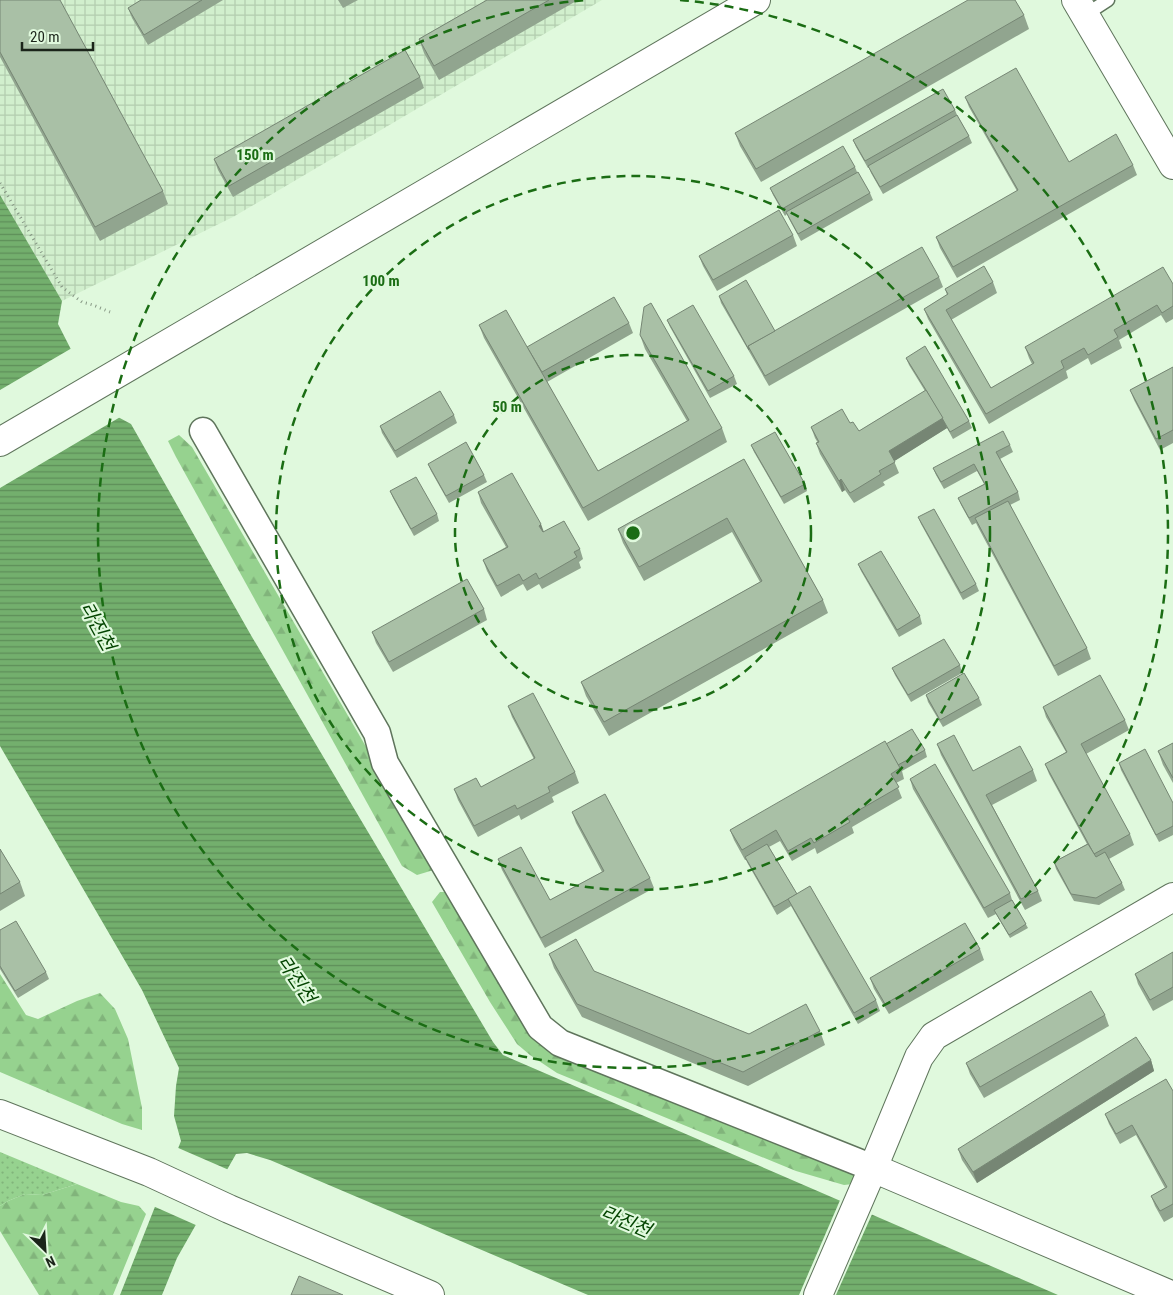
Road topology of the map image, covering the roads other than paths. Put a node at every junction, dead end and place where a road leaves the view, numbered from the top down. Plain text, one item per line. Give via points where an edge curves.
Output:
1 (756, 0) edge
2 (1108, 0) edge
3 (1081, 7) edge
4 (1173, 165) edge
5 (203, 431) dead end
6 (0, 442) edge
7 (1173, 897) edge
8 (0, 1114) edge
9 (873, 1168) junction
10 (430, 1295) edge
11 (818, 1295) edge
12 (1171, 1295) edge

1 - 6 main road
2 - 3 lane
3 - 4 main road
5 - 9 street via 377,732 385,762 540,1026 560,1043
7 - 9 main road via 934,1036 919,1057
8 - 10 main road via 149,1172
9 - 11 main road
9 - 12 main road

